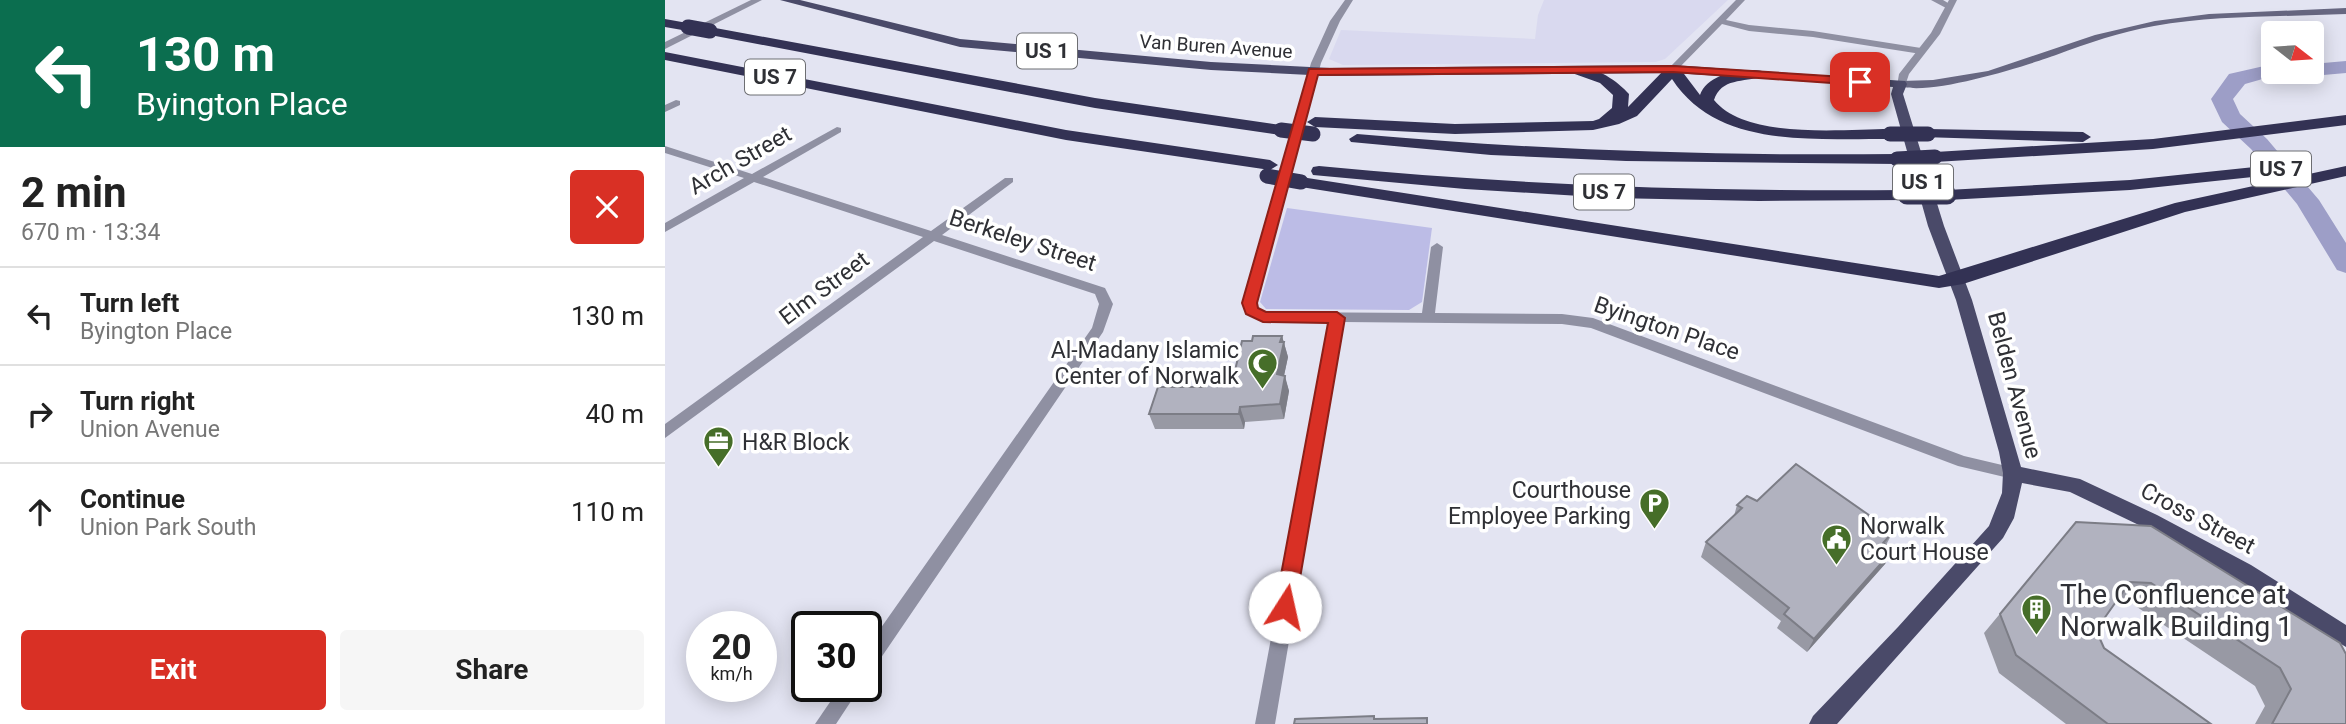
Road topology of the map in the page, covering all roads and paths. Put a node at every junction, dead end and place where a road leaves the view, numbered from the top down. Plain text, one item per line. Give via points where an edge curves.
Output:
1 (758, 0) edge
2 (786, 0) edge
3 (1349, 0) edge
4 (1741, 0) edge
5 (1935, 0) edge
6 (1951, 3) edge
7 (2346, 11) edge
8 (1719, 21) junction
9 (665, 23) edge
10 (665, 46) edge
11 (1921, 51) junction
12 (665, 56) edge
13 (1577, 69) junction
14 (1673, 69) junction
15 (1313, 72) junction
16 (1757, 74) junction
17 (1901, 84) junction
18 (676, 103) dead end
19 (665, 109) edge
20 (1717, 114) junction
21 (2346, 120) edge
22 (1601, 124) junction
23 (1314, 128) junction
24 (837, 130) dead end
25 (2194, 136) junction
26 (665, 149) edge
27 (2345, 164) edge
28 (1302, 175) junction
29 (753, 176) junction
30 (1009, 180) dead end
31 (665, 228) edge
32 (931, 235) junction
33 (1437, 247) dead end
34 (1956, 279) junction
35 (1428, 317) junction
36 (1337, 318) junction
37 (665, 432) edge
38 (2013, 473) junction
39 (2346, 637) edge
40 (882, 642) edge
41 (841, 702) edge
42 (825, 724) edge
43 (1265, 724) edge
44 (1821, 724) edge

1 - 10 street
2 - 15 main road, Van Buren Avenue / US 1 via 960,43
3 - 15 street
4 - 8 street
5 - 6 street
6 - 11 street
7 - 17 main road via 2141,27 1991,74
8 - 11 street via 1749,29
8 - 14 street
9 - 23 highway, US 7, bridge via 1166,115
11 - 17 street
12 - 28 highway, US 7, bridge via 987,120 1101,150
13 - 14 main road, Van Buren Avenue / US 1
13 - 15 main road, Van Buren Avenue / US 1
13 - 22 highway via 1605,80 1621,94 1620,109
14 - 16 main road, Van Buren Avenue / US 1
14 - 20 highway via 1693,97
14 - 22 highway via 1639,107
15 - 36 street, Byington Place via 1250,303 1251,310 1263,317
16 - 17 main road, Van Buren Avenue / US 1
16 - 20 highway via 1724,79 1710,88 1706,100
17 - 34 main road, Belden Avenue / US 1 via 1897,94 1935,226
18 - 19 street
20 - 25 highway, bridge via 1771,130
21 - 25 highway, US 7
22 - 23 highway via 1462,130
23 - 25 highway, US 7, bridge via 1442,146 1742,160 1935,158 2063,151
24 - 29 street, Arch Street
26 - 29 street, Berkeley Street
27 - 28 highway, US 7, bridge via 2082,188 1947,195 1732,196
27 - 34 highway via 2152,215
28 - 34 highway via 1922,281
29 - 31 street, Arch Street
29 - 32 street, Berkeley Street
30 - 32 street, Elm Street
32 - 37 street, Elm Street
32 - 40 street, Berkeley Street via 1100,291 1106,304 1098,329
33 - 35 street
34 - 38 main road, Belden Avenue / US 1
35 - 36 street, Byington Place
35 - 38 street, Byington Place via 1593,323 1963,462
36 - 43 street
38 - 39 main road, Cross Street via 2073,485 2150,521
38 - 44 main road, Belden Avenue via 2010,503 1987,543
41 - 42 street

